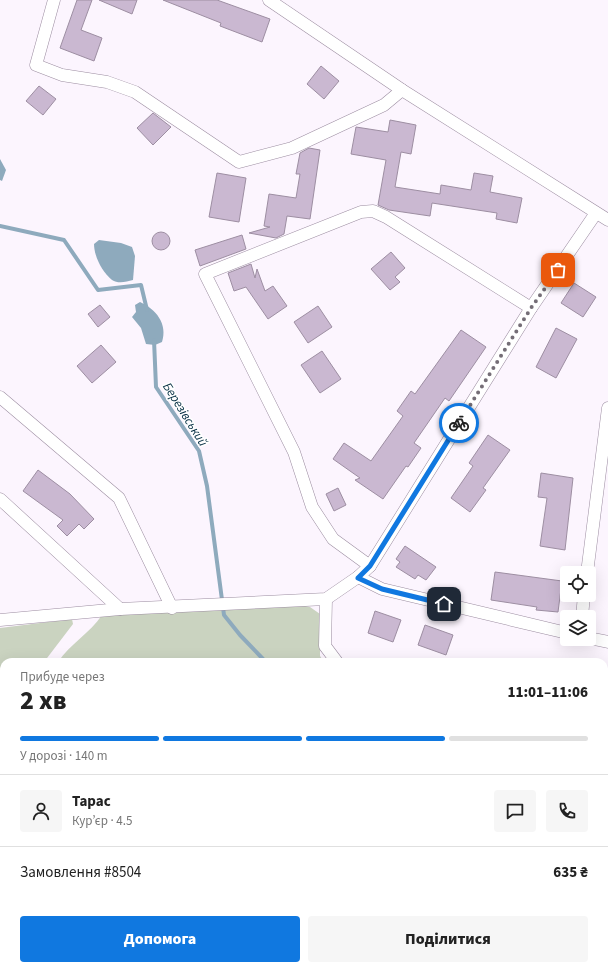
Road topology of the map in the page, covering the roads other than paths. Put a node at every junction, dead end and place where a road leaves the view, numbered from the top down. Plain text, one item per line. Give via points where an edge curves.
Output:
1 (54, 0) edge
2 (269, 0) edge
3 (402, 90) junction
4 (596, 213) junction
5 (608, 220) edge
6 (531, 308) junction
7 (0, 397) edge
8 (608, 408) edge
9 (0, 499) edge
10 (370, 566) junction
11 (588, 566) edge
12 (358, 578) junction
13 (326, 599) junction
14 (172, 608) junction
15 (120, 609) junction
16 (0, 620) edge
17 (560, 631) edge
18 (596, 639) edge
19 (608, 642) edge
20 (334, 658) edge

1 - 3 street via 36,64 62,75 107,82 136,92 239,162 292,148 384,105
2 - 3 street
3 - 4 street
4 - 5 street
4 - 6 street
6 - 10 street
6 - 10 street via 386,217 373,212 361,212 205,274 294,452 312,507 333,539
7 - 14 street via 120,498
8 - 11 street
9 - 15 street
10 - 12 street
12 - 13 street
12 - 17 street via 382,589
13 - 14 street
13 - 20 street via 325,646
14 - 15 street
15 - 16 street
18 - 19 street

